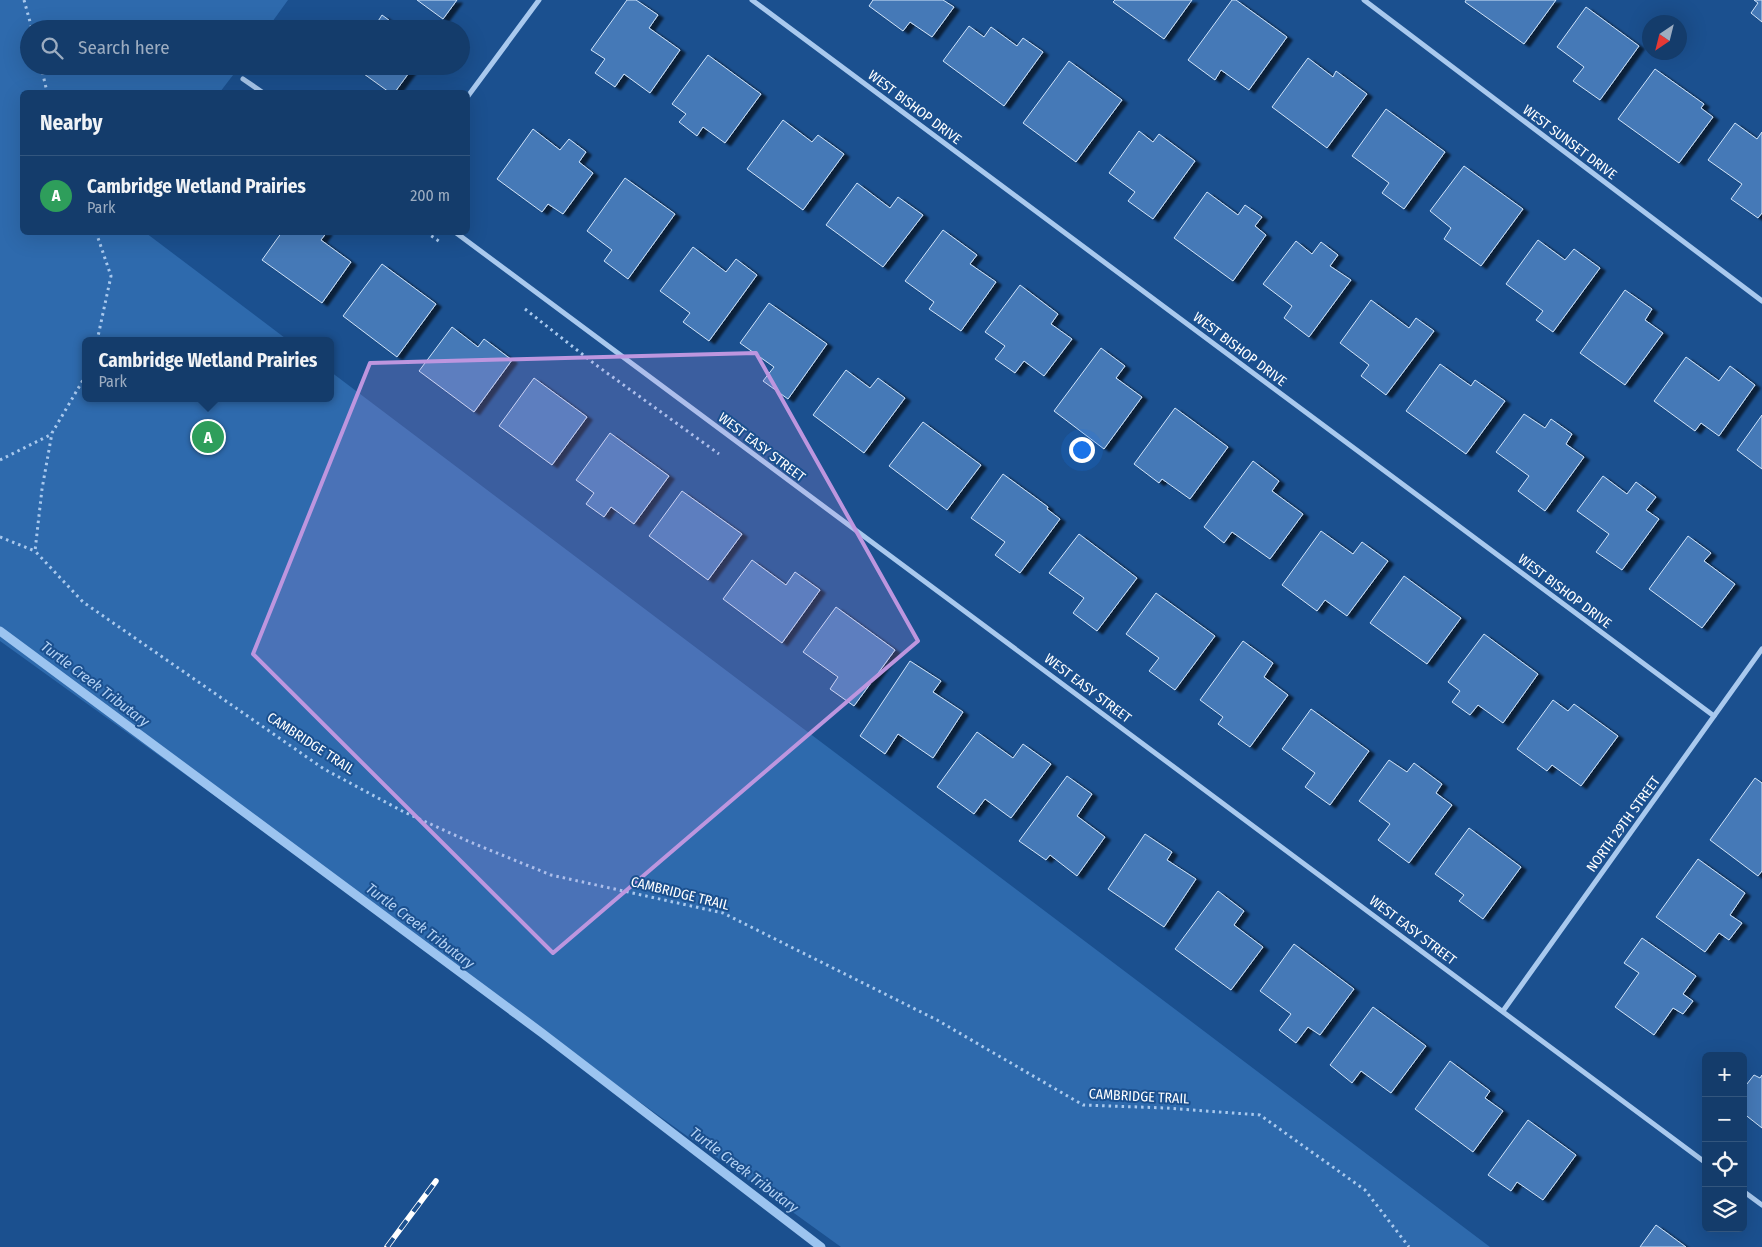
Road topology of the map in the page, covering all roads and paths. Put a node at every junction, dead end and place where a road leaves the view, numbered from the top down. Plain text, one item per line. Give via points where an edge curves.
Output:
1 (24, 0) edge
2 (539, 0) edge
3 (752, 0) edge
4 (1364, 0) edge
5 (30, 20) edge
6 (43, 75) edge
7 (243, 79) dead end
8 (47, 90) edge
9 (259, 90) edge
10 (470, 93) edge
11 (97, 235) edge
12 (430, 235) edge
13 (459, 235) edge
14 (443, 245) dead end
15 (1762, 301) edge
16 (520, 305) dead end
17 (98, 337) edge
18 (82, 383) edge
19 (52, 434) junction
20 (719, 454) dead end
21 (0, 460) edge
22 (0, 537) edge
23 (35, 551) junction
24 (1762, 650) edge
25 (1714, 716) junction
26 (1503, 1011) junction
27 (1702, 1160) edge
28 (1747, 1194) edge
29 (1762, 1205) edge
30 (1409, 1247) edge

1 - 5 path
2 - 10 street
3 - 25 street, WEST BISHOP DRIVE
4 - 15 street, WEST SUNSET DRIVE
6 - 8 path
7 - 9 street
11 - 17 path via 110,276
12 - 14 path
13 - 26 street, WEST EASY STREET
16 - 20 path
18 - 19 path
19 - 21 path
19 - 23 path
22 - 23 path, CAMBRIDGE TRAIL
23 - 30 path, CAMBRIDGE TRAIL via 83,602 324,768 404,812 551,875 723,913 937,1020 1083,1105 1260,1115 1364,1190
24 - 25 street, NORTH 29TH STREET
25 - 26 street, NORTH 29TH STREET
26 - 27 street, WEST EASY STREET
28 - 29 street

